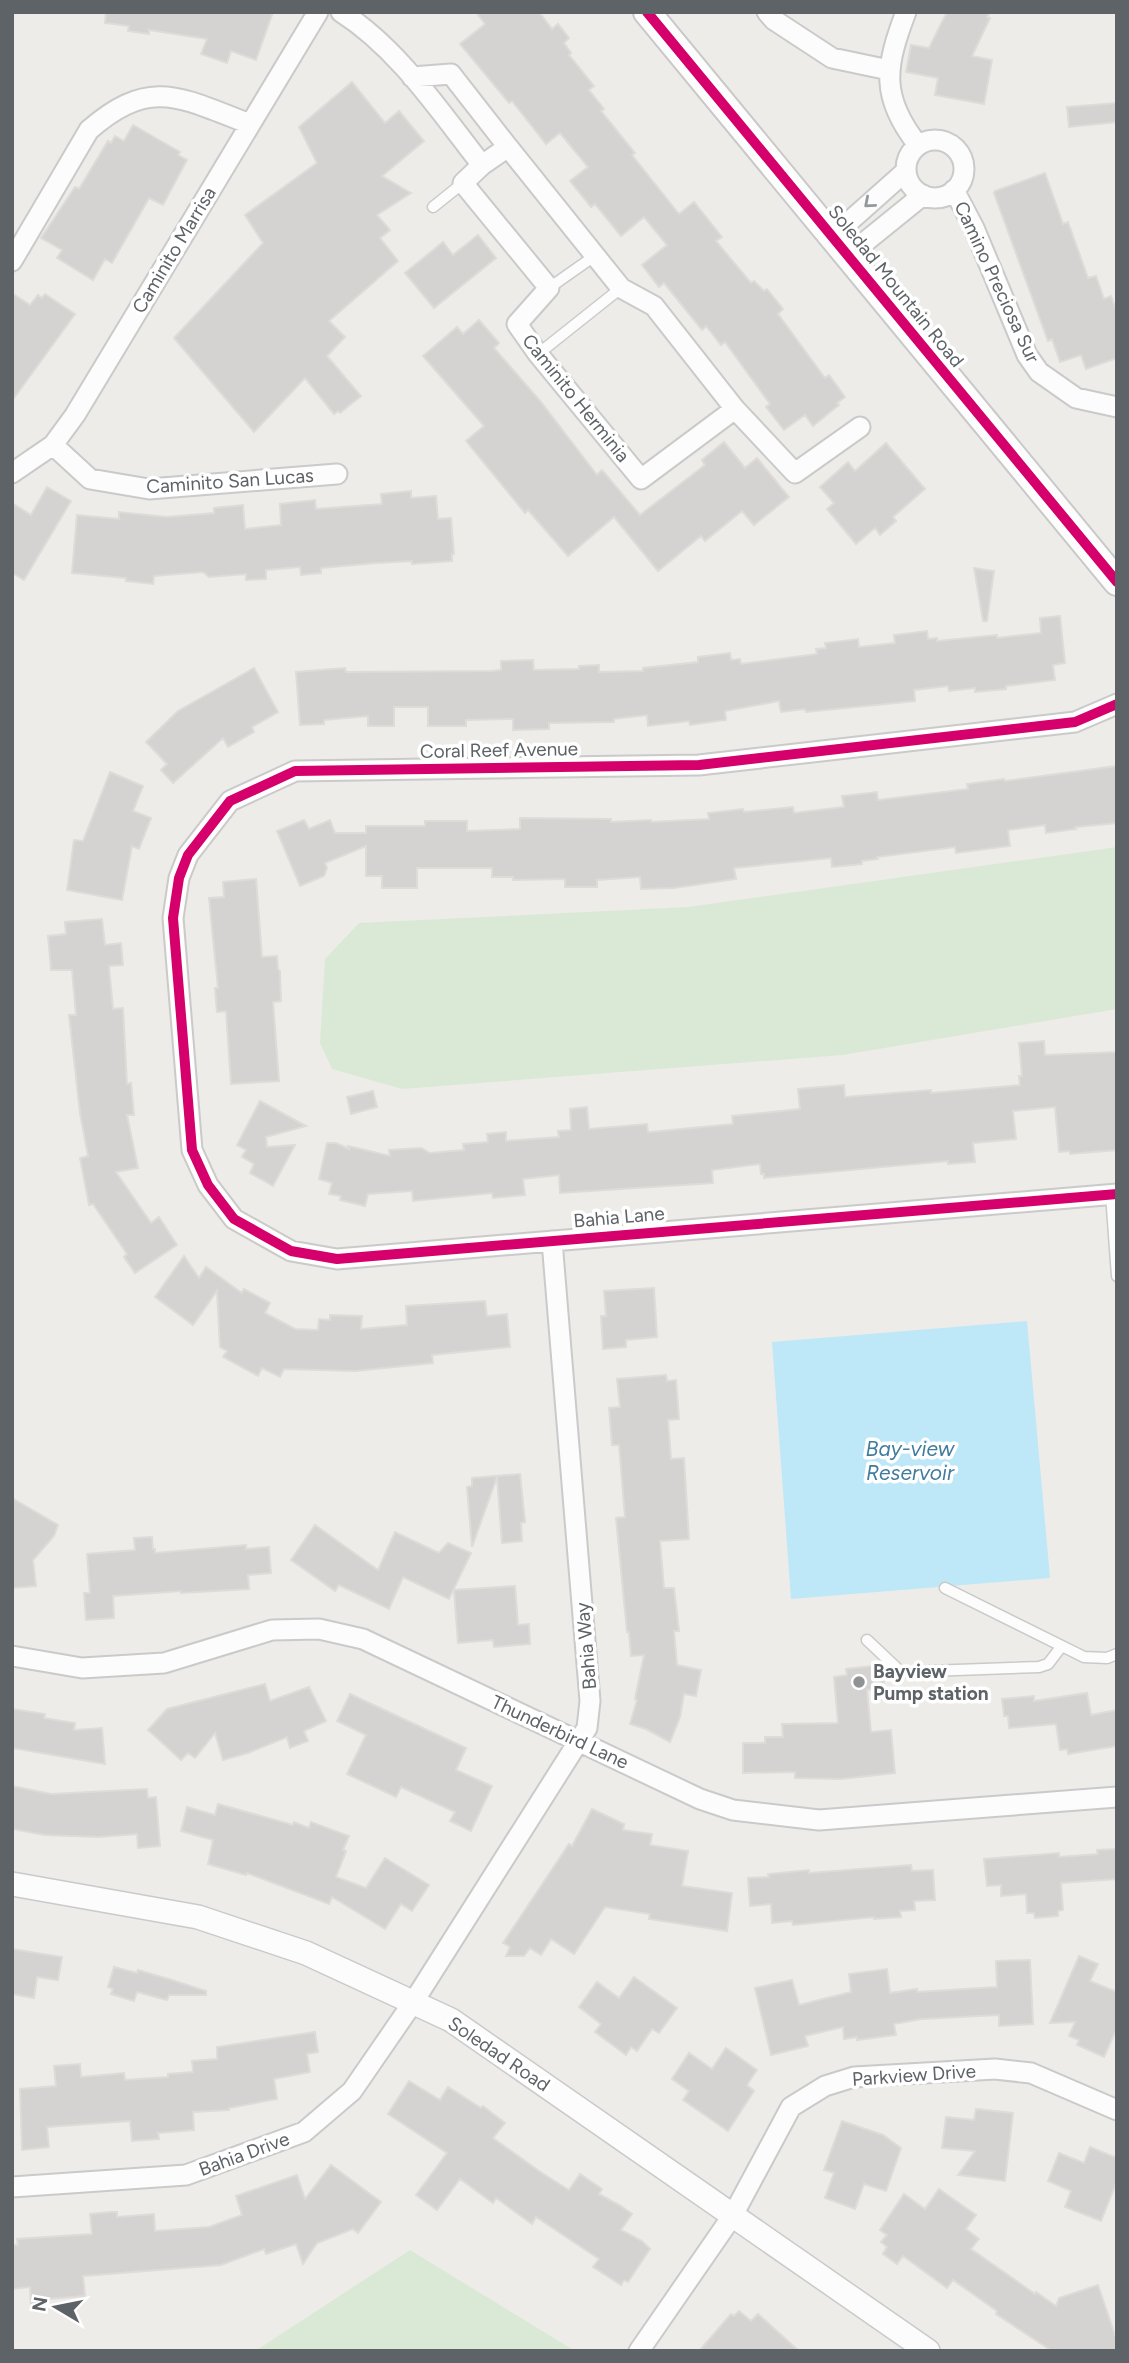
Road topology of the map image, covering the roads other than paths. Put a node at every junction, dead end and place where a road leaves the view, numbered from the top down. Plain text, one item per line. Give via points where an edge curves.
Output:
1 (318, 12) edge
2 (341, 12) edge
3 (647, 12) edge
4 (767, 12) edge
5 (906, 12) edge
6 (889, 70) junction
7 (412, 77) junction
8 (250, 124) junction
9 (918, 145) junction
10 (508, 147) junction
11 (482, 165) junction
12 (906, 171) junction
13 (463, 183) junction
14 (954, 190) junction
15 (923, 195) junction
16 (433, 207) dead end
17 (841, 245) junction
18 (596, 255) junction
19 (12, 261) edge
20 (549, 288) junction
21 (621, 288) junction
22 (538, 354) junction
23 (1117, 407) edge
24 (735, 409) junction
25 (860, 427) dead end
26 (53, 445) junction
27 (12, 472) edge
28 (337, 474) dead end
29 (1117, 582) edge
30 (1117, 704) edge
31 (191, 1130) joint
32 (1114, 1194) edge
33 (552, 1241) junction
34 (1117, 1276) edge
35 (944, 1588) dead end
36 (867, 1640) dead end
37 (1061, 1647) junction
38 (1117, 1654) edge
39 (12, 1656) edge
40 (578, 1741) junction
41 (1117, 1797) edge
42 (12, 1884) edge
43 (414, 2001) junction
44 (1117, 2110) edge
45 (12, 2188) edge
46 (733, 2215) junction
47 (639, 2351) edge
48 (928, 2351) edge

1 - 8 street, Caminito Marrisa
2 - 7 street via 365,27
3 - 17 main road, Soledad Mountain Road
4 - 6 street via 832,58
5 - 6 street via 892,46
6 - 9 street via 892,101 902,125
7 - 10 street via 451,74
7 - 11 street
8 - 19 street via 176,96 141,98 107,114 89,130
8 - 26 street, Caminito Marrisa
9 - 12 street via 906,161
9 - 14 street via 936,139 954,147 963,174
10 - 11 street
10 - 18 street
11 - 13 street
12 - 15 street via 913,188
12 -> 17 street
13 - 16 lane
13 - 20 street
14 - 15 street via 938,197
14 - 23 street, Camino Preciosa Sur via 1027,355 1039,372 1076,398
15 - 17 street
17 - 29 main road, Soledad Mountain Road
18 - 20 lane
18 - 21 street
20 - 22 street, Caminito Herminia via 517,324
21 - 22 lane
21 - 24 street via 653,306
22 - 24 street, Caminito Herminia via 641,479
24 - 25 street via 795,473
26 - 27 street, Caminito Marrisa
26 - 28 street, Caminito San Lucas via 90,479 149,489
30 - 31 street, Coral Reef Avenue via 1076,722 699,765 295,771 230,801 188,855 179,878 173,918
31 - 33 street, Bahia Lane via 192,1150 208,1185 234,1219 291,1251 337,1259
32 - 33 street, Bahia Lane
32 - 34 lane
33 - 40 street, Bahia Way via 590,1701 587,1728
35 - 37 lane
36 - 37 lane via 901,1672 1039,1667 1048,1664
37 - 38 lane via 1084,1657
39 - 40 street, Thunderbird Lane via 82,1668 164,1663 272,1630 318,1629 363,1639
40 - 41 street, Thunderbird Lane via 733,1810 819,1820
40 - 43 street, Bahia Way
42 - 43 street, Soledad Road via 198,1917 306,1953
43 - 45 street, Bahia Drive via 352,2091 304,2132 186,2175
43 - 46 street, Soledad Road via 452,2020
44 - 46 street, Parkview Drive via 1031,2073 995,2069 854,2077 825,2086 791,2107
46 - 47 street, Parkview Drive
46 - 48 street, Soledad Road

